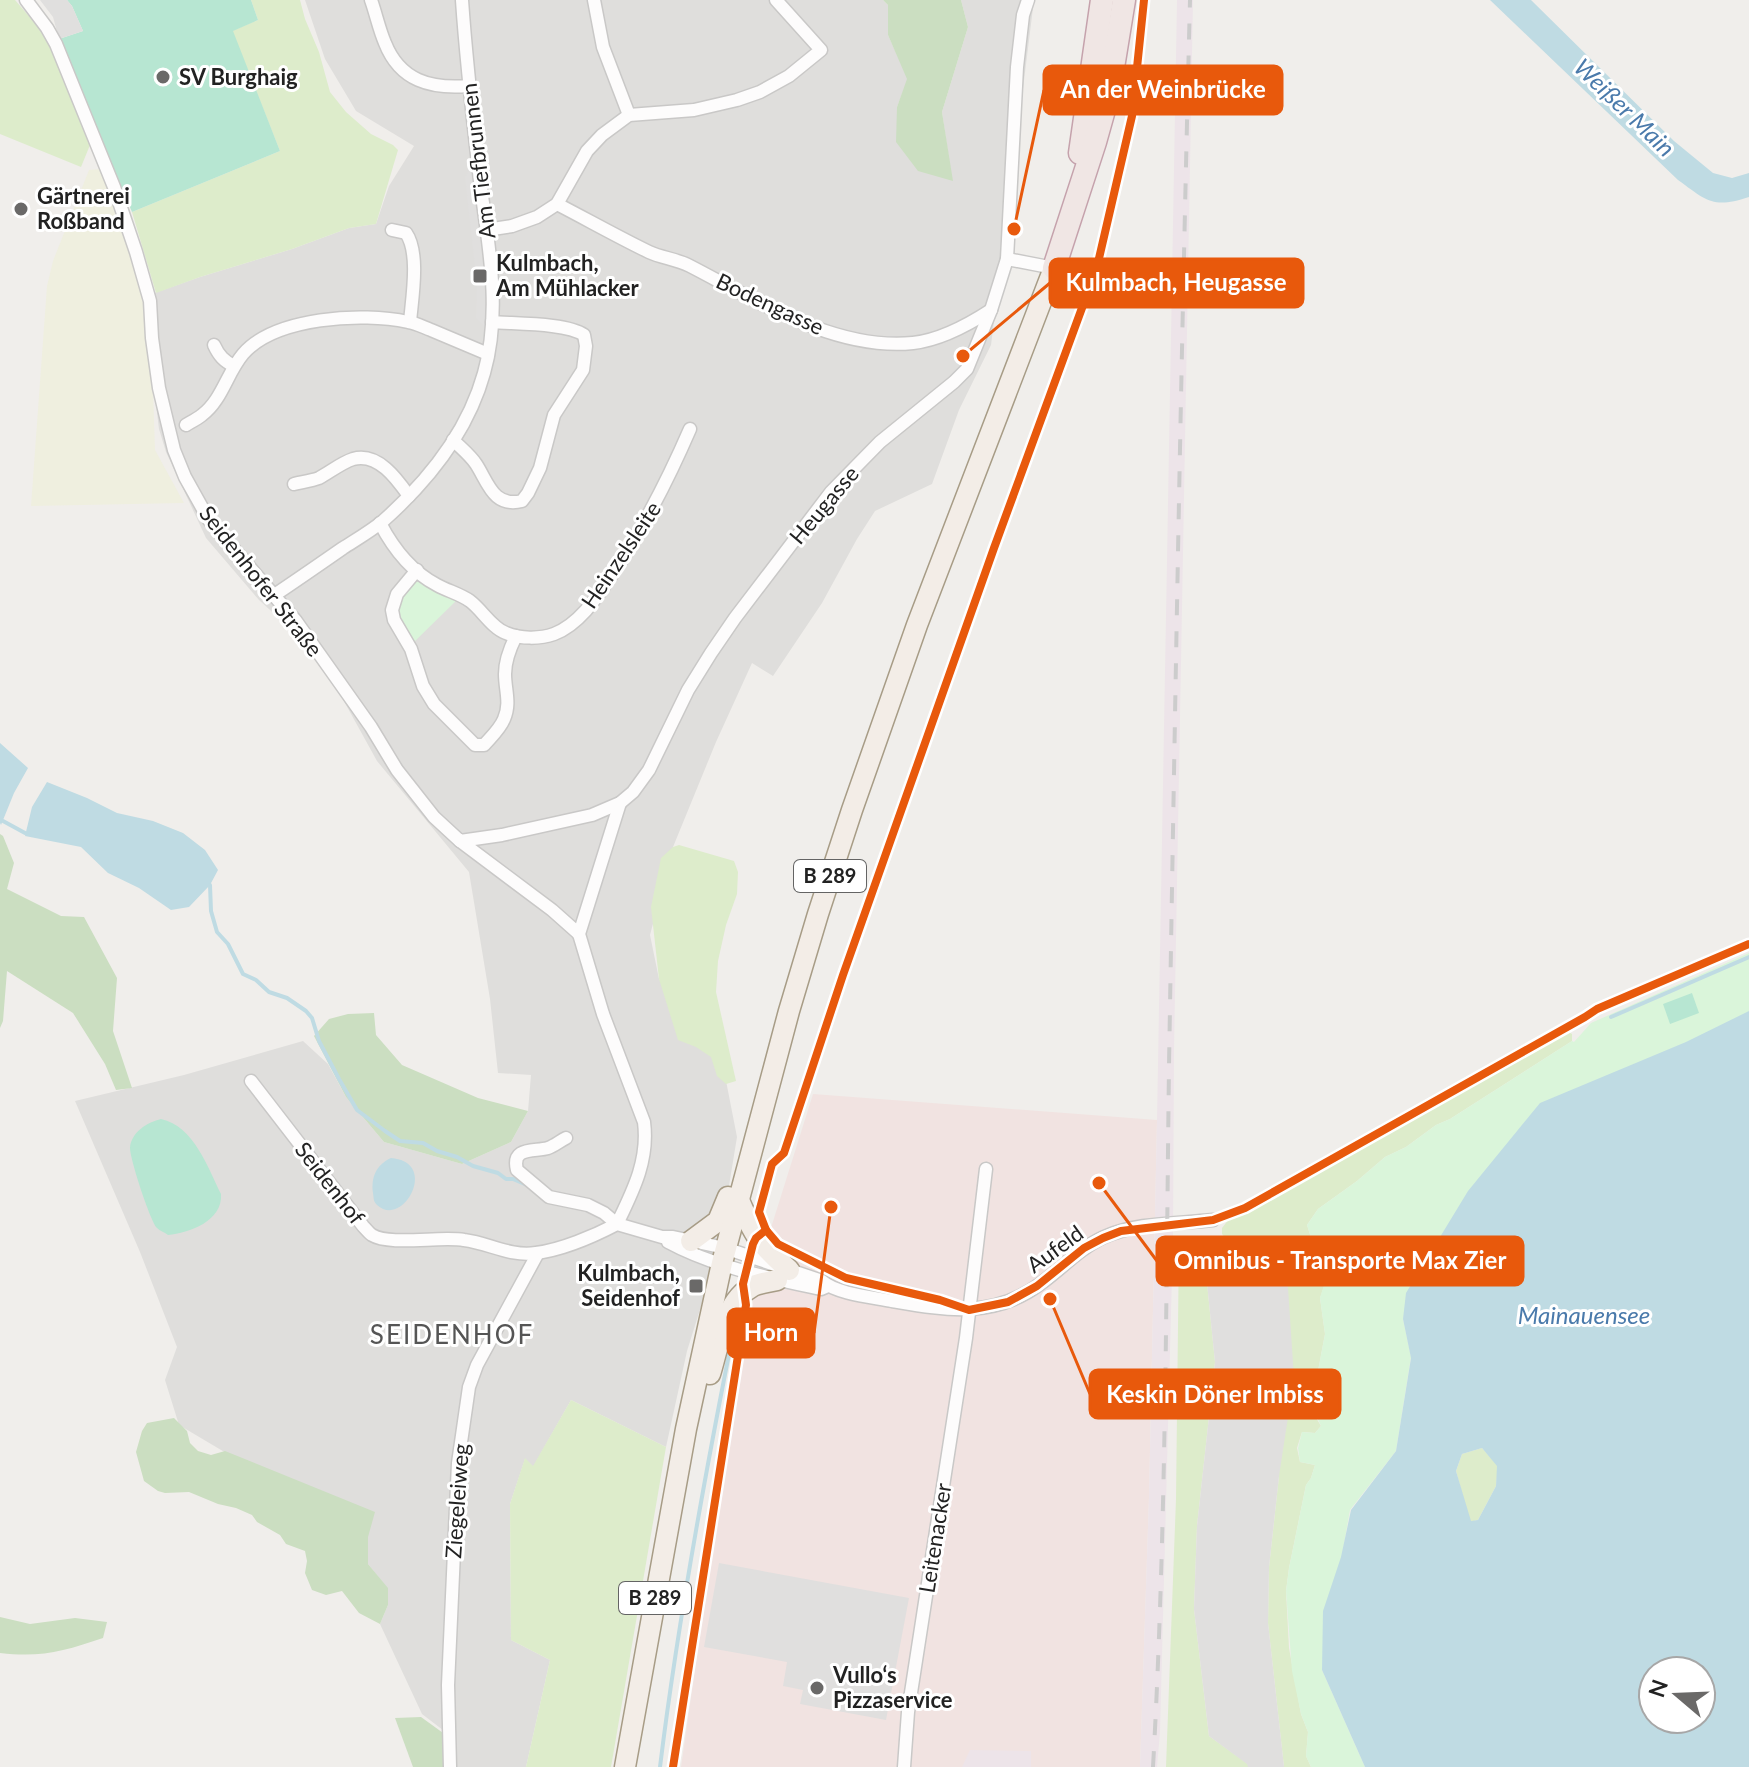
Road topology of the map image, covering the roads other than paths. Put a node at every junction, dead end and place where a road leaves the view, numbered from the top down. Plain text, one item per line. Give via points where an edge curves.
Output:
1 (26, 0) edge
2 (371, 0) edge
3 (462, 0) edge
4 (594, 0) edge
5 (776, 0) edge
6 (1028, 0) edge
7 (1102, 0) edge
8 (1124, 0) edge
9 (468, 86) junction
10 (629, 115) junction
11 (1076, 199) junction
12 (557, 204) junction
13 (392, 230) dead end
14 (486, 230) junction
15 (1007, 259) junction
16 (1054, 268) junction
17 (991, 310) junction
18 (410, 322) junction
19 (492, 322) junction
20 (214, 345) dead end
21 (488, 354) junction
22 (234, 366) junction
23 (186, 425) dead end
24 (690, 429) dead end
25 (453, 440) junction
26 (294, 484) dead end
27 (409, 496) junction
28 (380, 523) junction
29 (417, 570) junction
30 (273, 596) junction
31 (516, 636) junction
32 (620, 803) junction
33 (460, 841) junction
34 (579, 934) junction
35 (251, 1081) dead end
36 (566, 1138) dead end
37 (986, 1169) dead end
38 (744, 1175) junction
39 (738, 1198) junction
40 (1213, 1220) dead end
41 (617, 1224) junction
42 (662, 1237) junction
43 (691, 1241) junction
44 (538, 1253) junction
45 (723, 1256) junction
46 (783, 1275) junction
47 (969, 1310) junction
48 (686, 1429) junction
49 (450, 1767) edge
50 (625, 1767) edge
51 (904, 1767) edge

1 - 30 street, Seidenhofer Straße via 56,44 132,239 150,301 159,388 185,477 209,520
2 - 9 street via 390,53 408,74 434,86
3 - 9 street, Am Tiefbrunnen
4 - 10 street via 603,47
5 - 10 street via 821,50 789,76 737,100
6 - 15 street, Heugasse via 1017,67
7 - 11 highway, B 289
8 - 11 highway, B 289 via 1109,92
9 - 14 street, Am Tiefbrunnen
10 - 12 street via 587,151
11 - 16 highway, B 289
12 - 14 street via 524,222
12 - 17 street, Bodengasse via 653,254 685,263 837,335 910,343 949,333
13 - 18 street via 406,233 412,241
14 - 19 street, Am Tiefbrunnen
15 - 16 street
15 - 17 street, Heugasse
16 - 38 main road, B 289 via 852,810
17 - 32 street, Heugasse via 967,369 880,442 831,492 735,618 688,690 649,770
18 - 21 street
18 - 22 street via 337,318 305,324 255,342
19 - 21 street, Am Tiefbrunnen
19 - 25 street via 577,330 586,346 583,370 554,415 540,468 522,501 496,496
20 - 22 street
21 - 25 street, Am Tiefbrunnen via 478,393
22 - 23 street via 213,404
24 - 31 street, Heinzelsleite via 654,507 597,596 555,634
25 - 27 street, Am Tiefbrunnen
26 - 27 street via 354,459 367,459 380,464
27 - 28 street, Am Tiefbrunnen
28 - 29 street
28 - 30 street, Am Tiefbrunnen
29 - 31 street via 467,599 503,633
29 - 31 street via 397,594 394,620 434,704 479,747 504,721 506,662
30 - 33 street, Seidenhofer Straße via 296,621 397,770
32 - 33 street via 592,815
32 - 34 street
33 - 34 street
34 - 41 street via 644,1122 639,1176
35 - 44 street, Seidenhof via 372,1235 387,1240 450,1238 512,1253
36 - 41 street via 523,1152 516,1160 517,1170 549,1197 588,1205
37 - 47 street
38 - 39 main road, B 289
38 - 43 main road via 730,1190 718,1221
39 - 45 main road, B 289
39 - 46 main road via 756,1238
40 - 47 street, Aufeld via 1112,1234 1008,1302
41 - 42 street
41 - 44 street, Seidenhof
42 - 43 street
42 - 45 street
43 - 45 street
44 - 49 street, Ziegeleiweg via 469,1387 458,1463 448,1685
45 - 46 street, Aufeld
45 - 48 main road, B 289
46 - 47 street, Aufeld via 861,1295
46 - 48 main road via 752,1286 734,1301
47 - 51 street, Leitenacker
48 - 50 main road, B 289

